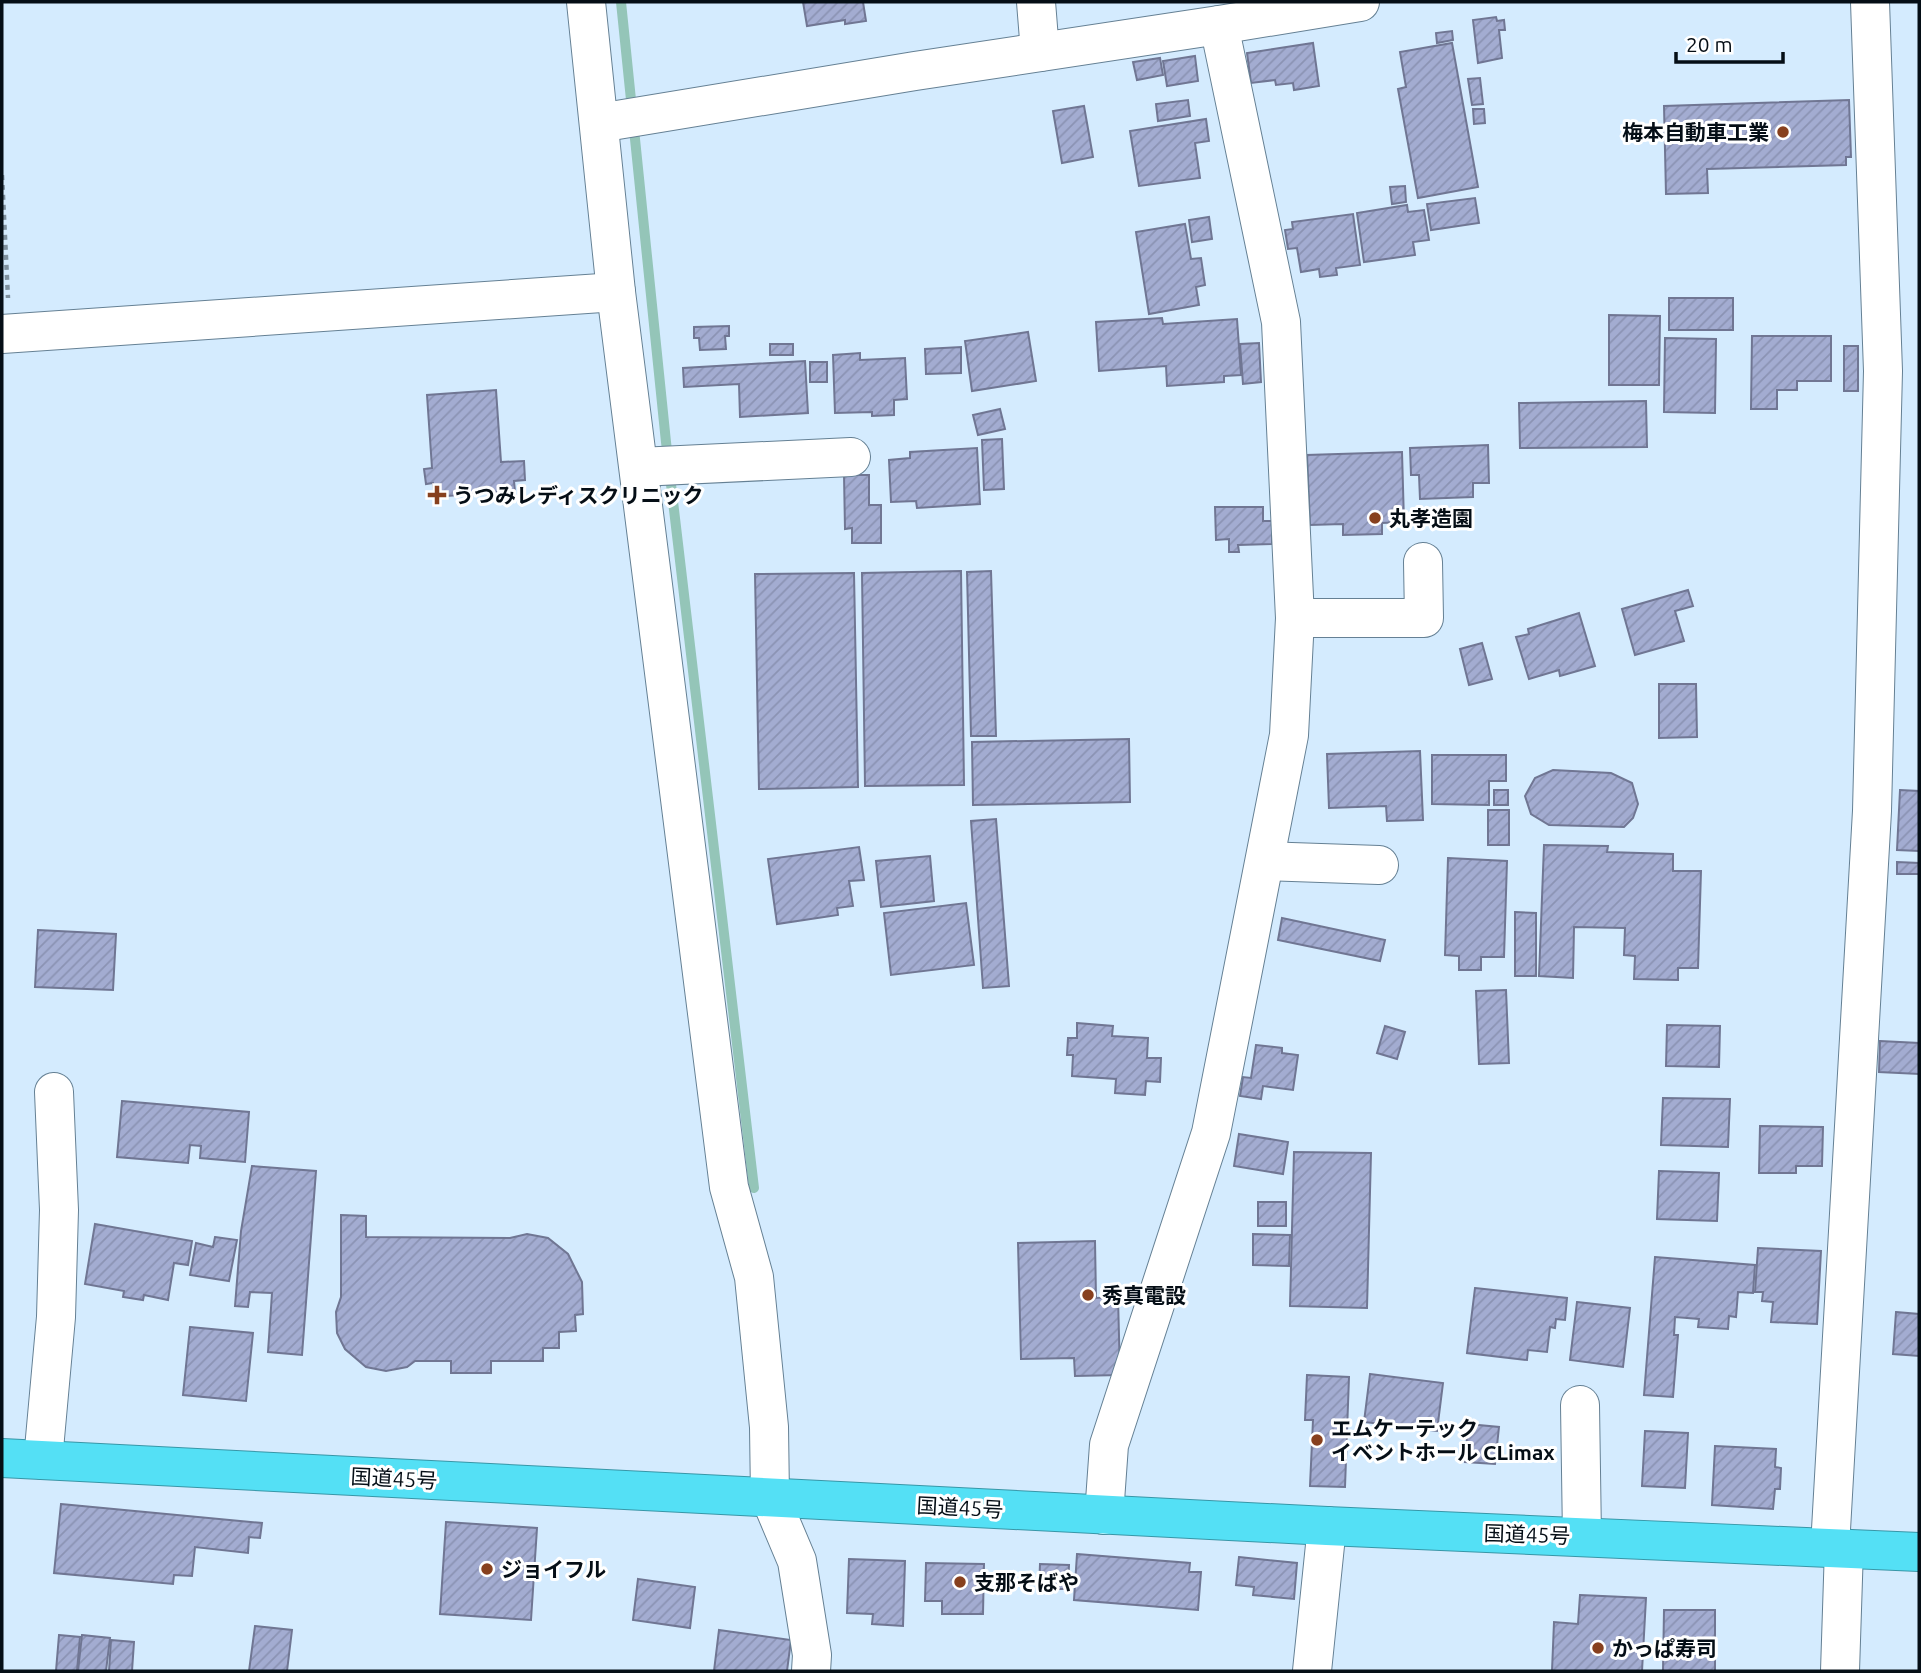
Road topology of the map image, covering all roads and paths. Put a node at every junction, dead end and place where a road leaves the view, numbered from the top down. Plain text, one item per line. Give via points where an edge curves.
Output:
1 (586, 2) edge
2 (1036, 2) edge
3 (1360, 2) edge
4 (1870, 2) edge
5 (1219, 26) junction
6 (1040, 52) junction
7 (599, 124) junction
8 (2, 175) edge
9 (616, 292) junction
10 (6, 334) edge
11 (851, 457) dead end
12 (639, 467) junction
13 (1423, 562) dead end
14 (1295, 618) junction
15 (1265, 861) junction
16 (1379, 865) dead end
17 (54, 1092) dead end
18 (1580, 1405) dead end
19 (2, 1458) edge
20 (43, 1460) junction
21 (770, 1497) junction
22 (1104, 1515) junction
23 (1327, 1526) junction
24 (1582, 1536) junction
25 (1838, 1548) junction
26 (1919, 1552) edge
27 (811, 1671) edge
28 (1312, 1671) edge
29 (1840, 1671) edge

1 - 7 street
2 - 6 street
3 - 5 street
4 - 25 street via 1883,371 1872,811
5 - 6 street
5 - 14 street via 1280,322
6 - 7 street
7 - 9 street
8 - 10 path
9 - 10 street
9 - 12 street
11 - 12 street
12 - 21 street via 729,1187 754,1277 769,1427
13 - 14 street via 1424,618
14 - 15 street via 1289,735
15 - 16 street
15 - 22 street via 1211,1133 1109,1445
17 - 20 street via 58,1224
18 - 24 street
19 - 20 highway, 国道45号
20 - 21 highway, 国道45号
21 - 22 highway, 国道45号
21 - 27 street via 797,1561
22 - 23 highway, 国道45号
23 - 24 highway, 国道45号
23 - 28 street
24 - 25 highway, 国道45号
25 - 26 highway, 国道45号
25 - 29 street

